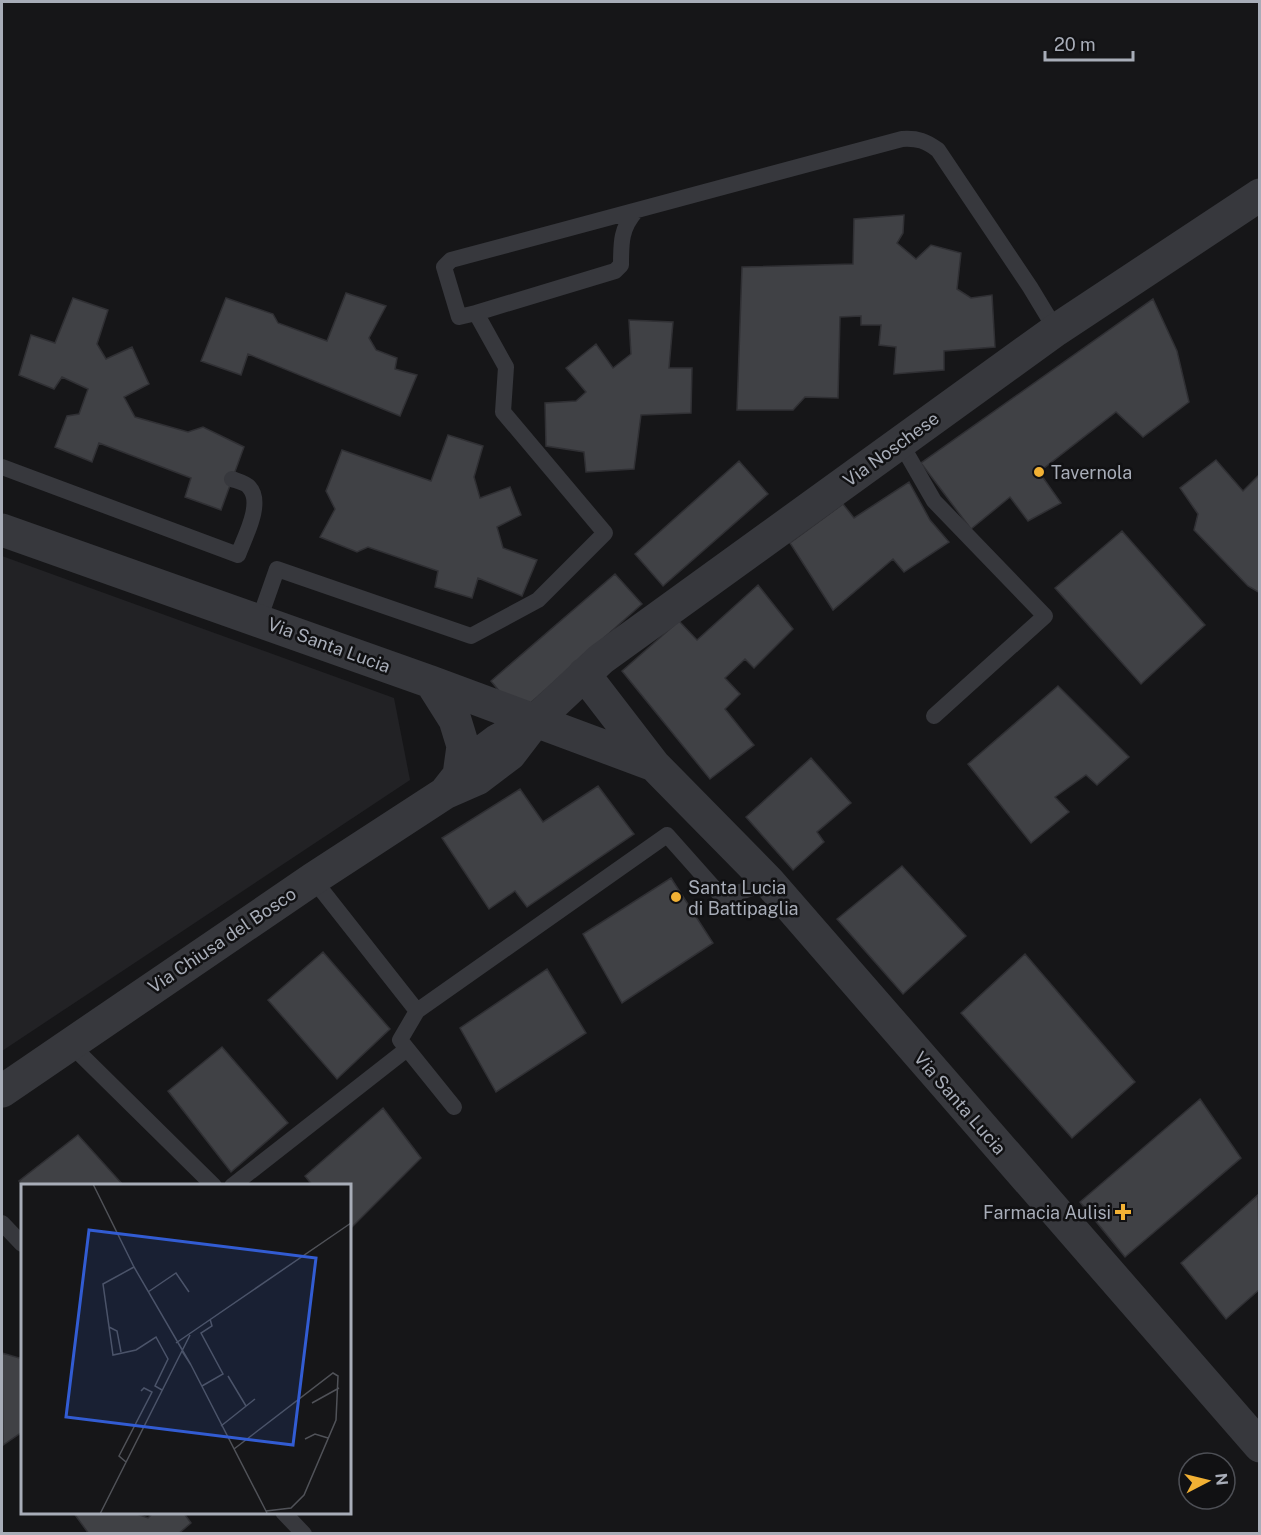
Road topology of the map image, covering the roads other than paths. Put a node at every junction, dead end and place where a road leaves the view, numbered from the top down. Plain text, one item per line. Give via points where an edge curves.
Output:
1 (1260, 195) edge
2 (636, 211) junction
3 (476, 313) junction
4 (1056, 330) junction
5 (900, 442) junction
6 (2, 467) edge
7 (232, 479) dead end
8 (2, 530) edge
9 (259, 620) junction
10 (584, 674) junction
11 (431, 682) junction
12 (934, 716) dead end
13 (536, 720) junction
14 (654, 765) junction
15 (452, 784) junction
16 (313, 879) junction
17 (769, 882) junction
18 (417, 1011) junction
19 (69, 1043) junction
20 (407, 1049) junction
21 (2, 1091) edge
22 (454, 1107) dead end
23 (213, 1184) edge
24 (233, 1184) edge
25 (2, 1223) edge
26 (21, 1243) edge
27 (1260, 1446) edge
28 (285, 1514) edge
29 (304, 1533) edge

1 - 4 street, Via Noschese
2 - 3 lane via 626,222 621,264 615,271
2 - 3 lane via 451,260 444,267 459,317
2 - 4 lane via 902,139 926,141 938,150
3 - 9 lane via 506,367 503,412 605,532 537,600 471,636 277,569
4 - 5 street, Via Noschese
5 - 10 street, Via Noschese
5 - 12 lane via 934,501 1045,616
6 - 7 lane via 238,555 254,509 254,497 249,486
8 - 9 street, Via Santa Lucia
9 - 11 street, Via Santa Lucia
10 - 13 street, Via Noschese
10 - 14 street, Via Santa Lucia
11 - 13 street, Via Santa Lucia
11 - 15 street via 455,720 463,746
13 - 14 street, Via Santa Lucia
13 - 15 street, Via Chiusa del Bosco via 498,740 470,761
14 - 17 street, Via Santa Lucia
15 - 16 street, Via Chiusa del Bosco
16 - 18 lane
16 - 19 street, Via Chiusa del Bosco
17 - 18 lane via 723,898 667,835
17 - 27 street, Via Santa Lucia
18 - 20 lane via 400,1040
19 - 21 street, Via Chiusa del Bosco
19 - 23 lane
20 - 22 lane
20 - 24 lane
25 - 26 lane
28 - 29 lane

